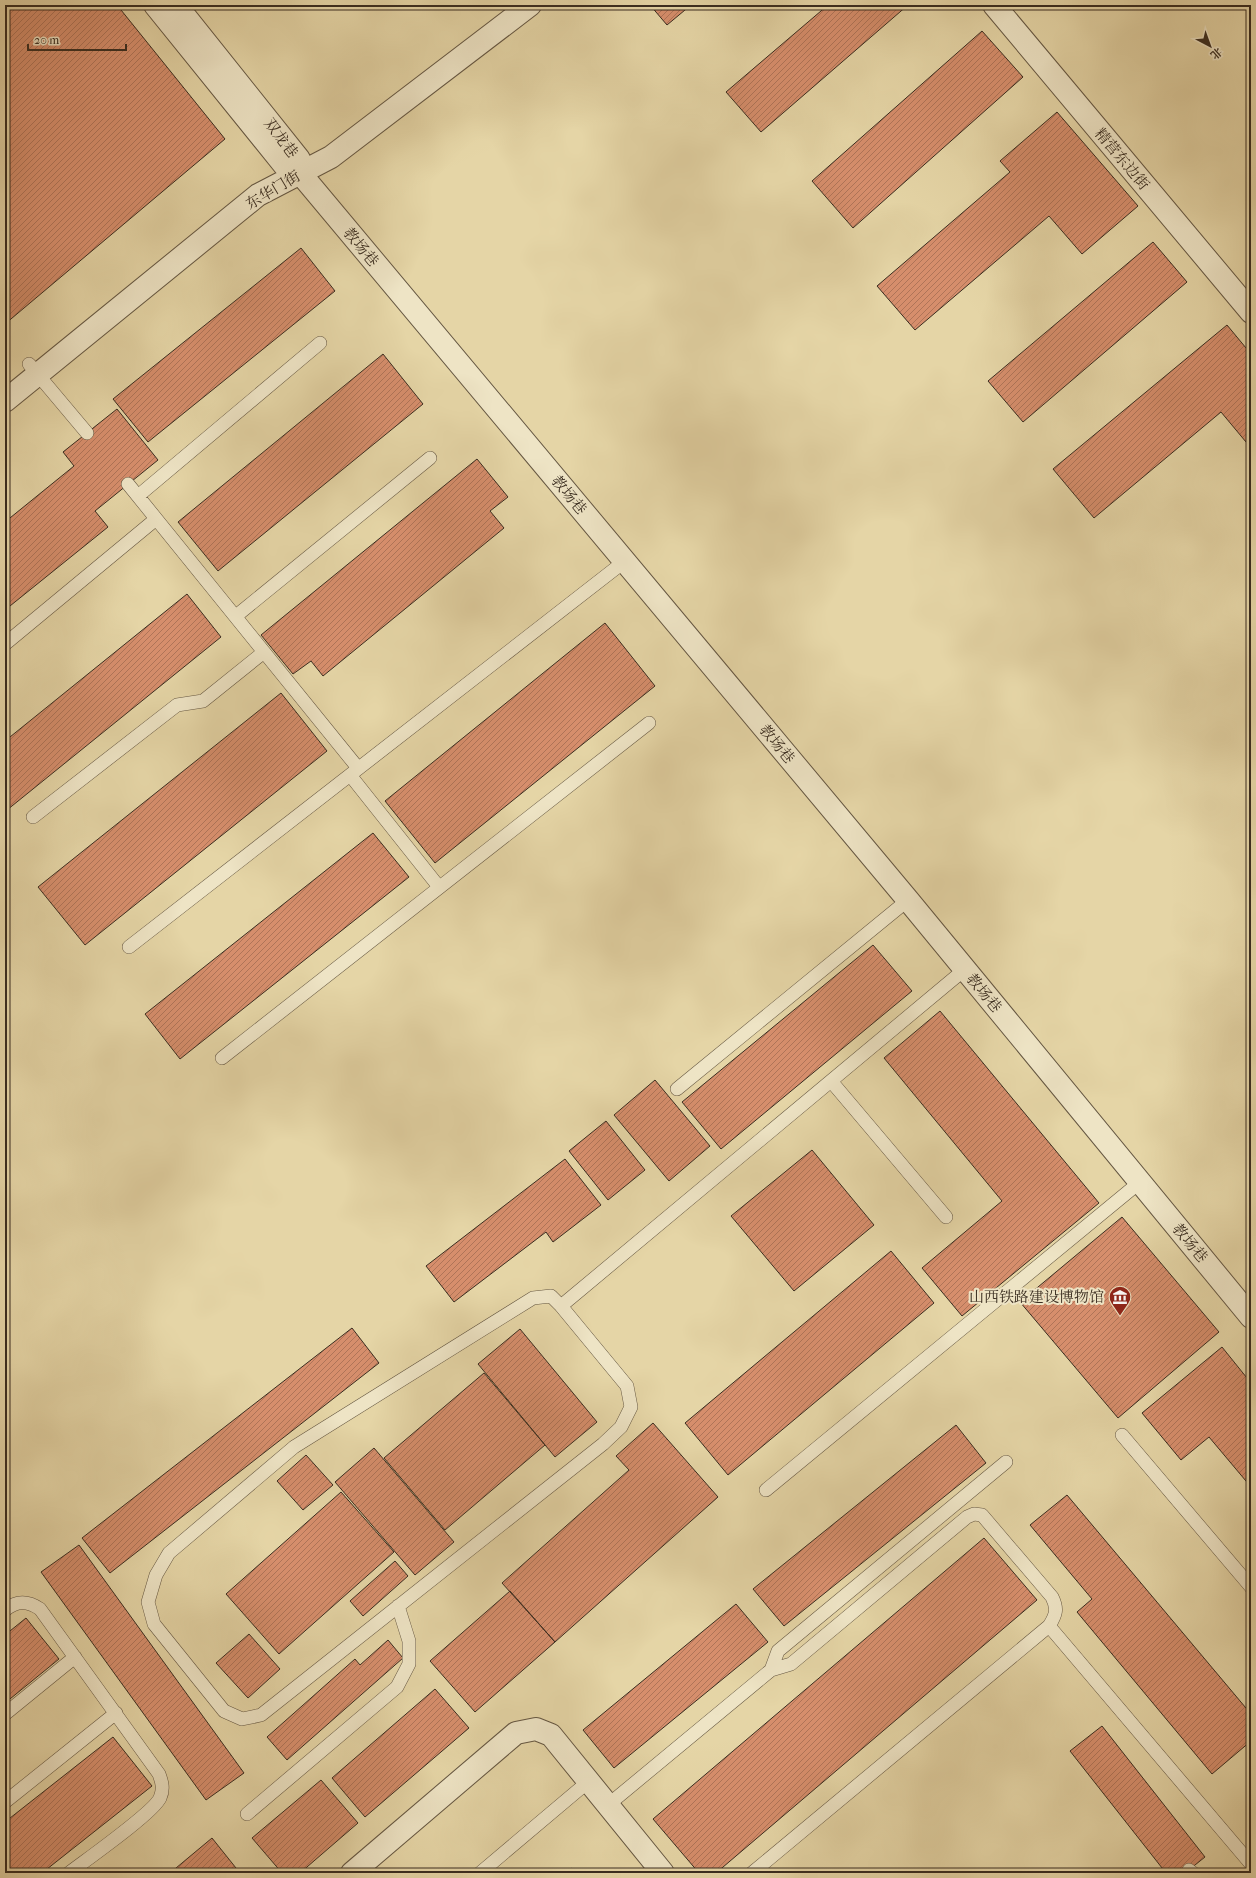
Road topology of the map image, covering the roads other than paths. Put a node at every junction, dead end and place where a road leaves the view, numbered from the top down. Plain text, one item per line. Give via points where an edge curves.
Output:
1 (154, 5) edge
2 (176, 5) edge
3 (508, 5) edge
4 (530, 5) edge
5 (994, 5) edge
6 (294, 166) junction
7 (1251, 312) edge
8 (320, 343) dead end
9 (33, 369) junction
10 (5, 383) edge
11 (5, 401) edge
12 (87, 433) dead end
13 (430, 458) dead end
14 (128, 484) dead end
15 (138, 496) junction
16 (156, 519) junction
17 (625, 562) junction
18 (236, 616) junction
19 (5, 644) edge
20 (264, 652) junction
21 (648, 723) dead end
22 (354, 771) junction
23 (33, 818) dead end
24 (439, 887) junction
25 (908, 900) junction
26 (129, 947) dead end
27 (964, 970) junction
28 (222, 1058) dead end
29 (831, 1082) junction
30 (677, 1089) dead end
31 (1140, 1182) junction
32 (946, 1217) dead end
33 (561, 1306) junction
34 (1251, 1317) edge
35 (1122, 1435) dead end
36 (1006, 1462) dead end
37 (766, 1490) dead end
38 (1251, 1587) edge
39 (398, 1606) junction
40 (5, 1610) edge
41 (1049, 1626) junction
42 (75, 1657) junction
43 (771, 1670) junction
44 (5, 1714) edge
45 (116, 1714) junction
46 (589, 1781) junction
47 (5, 1802) edge
48 (608, 1805) junction
49 (247, 1814) dead end
50 (1251, 1864) edge
51 (361, 1871) edge
52 (69, 1873) edge
53 (480, 1873) edge
54 (663, 1873) edge
55 (752, 1873) edge

1 - 6 street, 双龙巷
2 - 6 street, 双龙巷
3 - 6 street, 东华门街 via 326,146
4 - 6 street, 东华门街 via 331,157
5 - 7 street, 精营东边街
6 - 9 street, 东华门街
6 - 17 street, 教场巷
8 - 15 lane
9 - 10 street, 东华门街
9 - 11 street, 东华门街
9 - 12 lane
13 - 18 lane
14 - 15 lane
15 - 16 lane
16 - 18 lane
16 - 19 lane
17 - 22 lane
17 - 25 street, 教场巷
18 - 20 lane
20 - 22 lane
20 - 23 lane via 203,701 177,705
21 - 24 lane
22 - 24 lane
22 - 26 lane
24 - 28 lane
25 - 27 street, 教场巷
25 - 30 lane
27 - 29 lane
27 - 31 street, 教场巷
29 - 32 lane
29 - 33 lane
31 - 34 street, 教场巷
31 - 37 lane
33 - 39 lane via 627,1386 631,1407 621,1427 604,1444
33 - 39 lane via 551,1296 533,1298 294,1447 169,1553 156,1575 148,1602 154,1624 224,1712 242,1718 261,1715
35 - 38 lane
36 - 43 lane via 778,1650
39 - 49 lane via 409,1641 409,1664 397,1687
40 - 42 lane via 19,1603 31,1603 40,1609
41 - 43 lane via 1056,1616 1056,1605 1052,1597 982,1515 974,1514 966,1517 791,1664
41 - 50 lane
41 - 55 lane
42 - 44 lane
42 - 45 lane
43 - 48 lane
45 - 47 lane
45 - 52 lane via 159,1774 163,1785 160,1798 149,1811
46 - 48 street
46 - 51 street via 551,1735 536,1729 516,1733
46 - 53 lane
48 - 54 street

